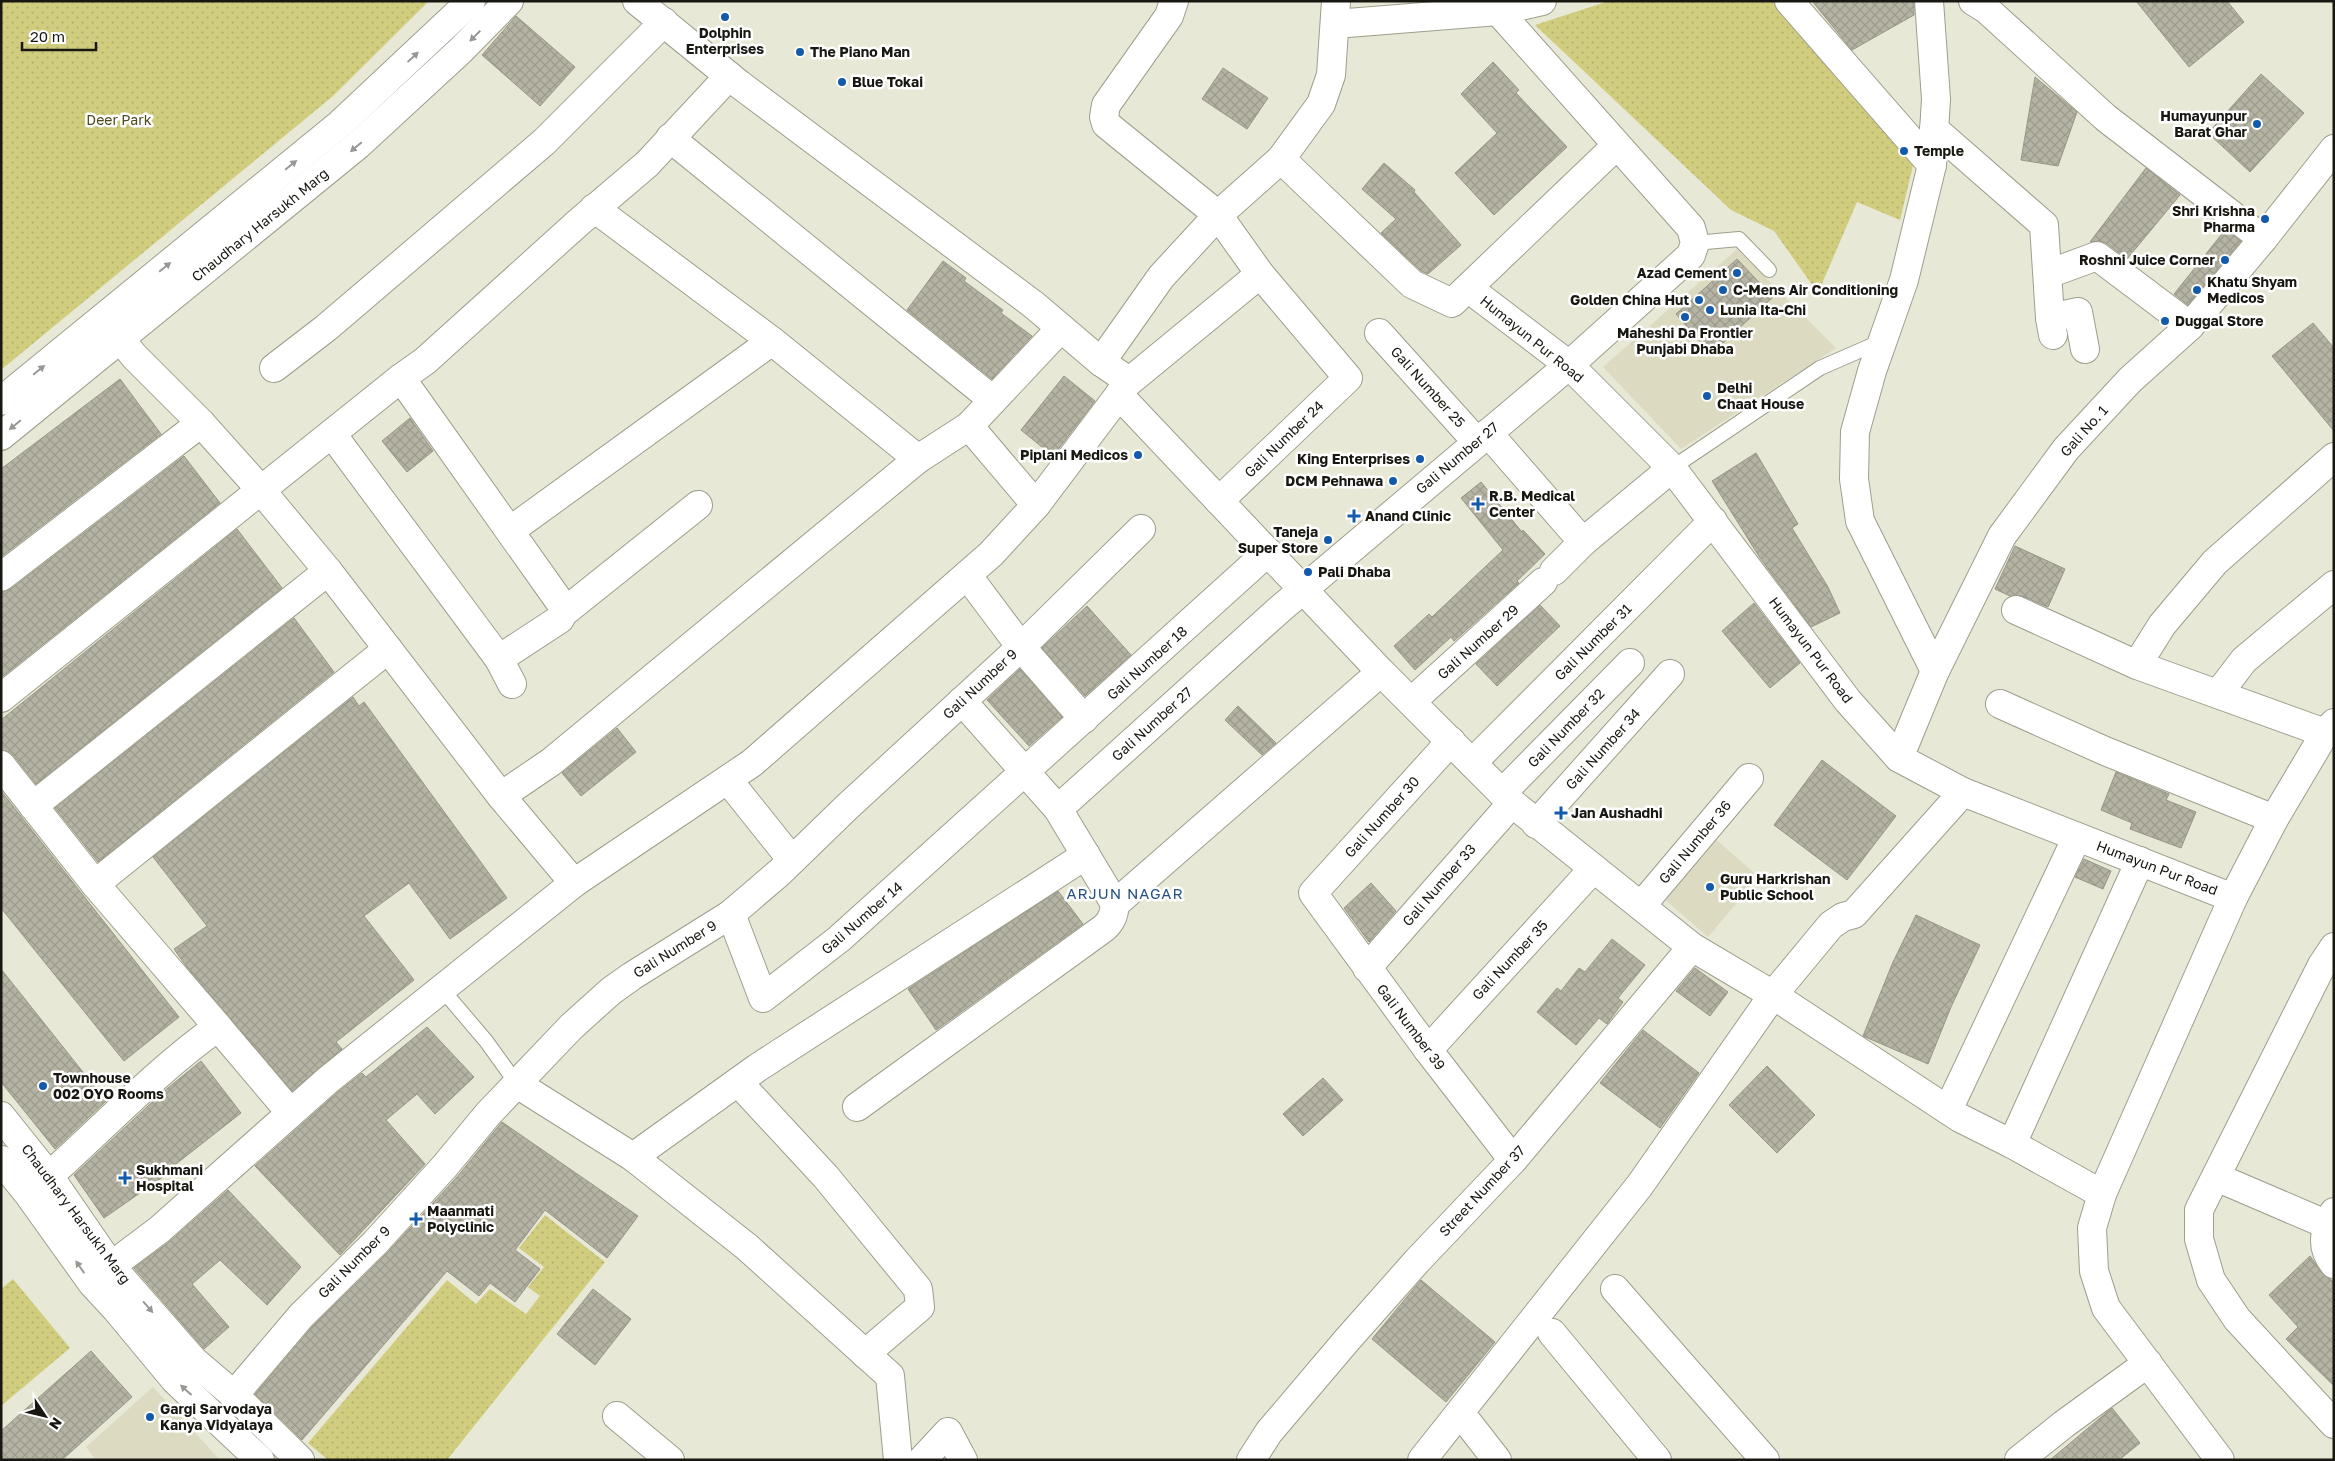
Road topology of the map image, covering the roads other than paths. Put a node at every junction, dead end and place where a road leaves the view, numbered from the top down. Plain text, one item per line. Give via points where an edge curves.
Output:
1 (471, 1) edge
2 (509, 1) edge
3 (637, 1) edge
4 (1174, 1) edge
5 (1542, 1) edge
6 (1789, 1) edge
7 (1929, 1) edge
8 (1973, 1) edge
9 (1498, 11) junction
10 (1335, 13) edge
11 (664, 22) junction
12 (729, 76) junction
13 (1934, 129) junction
14 (670, 138) junction
15 (1616, 146) junction
16 (2334, 149) edge
17 (1281, 159) junction
18 (1932, 165) junction
19 (594, 208) junction
20 (1218, 215) junction
21 (2263, 239) junction
22 (1695, 243) junction
23 (1769, 270) dead end
24 (1260, 274) junction
25 (2048, 274) junction
26 (1468, 288) junction
27 (103, 317) junction
28 (2190, 326) junction
29 (1061, 328) junction
30 (1379, 333) dead end
31 (120, 338) junction
32 (1883, 340) junction
33 (772, 341) junction
34 (2086, 349) dead end
35 (1101, 362) junction
36 (1569, 365) junction
37 (274, 368) dead end
38 (401, 378) junction
39 (1122, 390) junction
40 (994, 400) junction
41 (1, 401) edge
42 (200, 424) junction
43 (969, 426) junction
44 (332, 434) junction
45 (1, 436) edge
46 (1482, 437) junction
47 (2334, 457) edge
48 (918, 459) junction
49 (1672, 468) junction
50 (260, 490) junction
51 (1219, 501) junction
52 (698, 505) dead end
53 (1036, 505) junction
54 (1713, 521) junction
55 (1141, 529) dead end
56 (511, 530) junction
57 (1582, 542) junction
58 (1268, 552) junction
59 (328, 572) junction
60 (967, 575) junction
61 (1, 577) edge
62 (2334, 585) edge
63 (1304, 590) junction
64 (2016, 610) dead end
65 (563, 613) junction
66 (1020, 647) junction
67 (388, 649) junction
68 (499, 659) junction
69 (1630, 663) dead end
70 (2137, 665) junction
71 (1935, 671) junction
72 (1381, 672) junction
73 (1670, 674) dead end
74 (512, 684) dead end
75 (2218, 694) junction
76 (1, 698) edge
77 (962, 700) junction
78 (1412, 701) junction
79 (2000, 704) dead end
80 (1084, 719) junction
81 (2329, 728) edge
82 (1451, 741) junction
83 (1899, 758) junction
84 (1472, 763) junction
85 (1, 765) edge
86 (1025, 773) junction
87 (1749, 778) dead end
88 (728, 780) junction
89 (1963, 792) junction
90 (501, 796) junction
91 (1507, 798) junction
92 (33, 806) junction
93 (1058, 810) junction
94 (2274, 819) junction
95 (1536, 824) junction
96 (2077, 837) junction
97 (1086, 856) junction
98 (792, 860) junction
99 (2140, 862) junction
100 (1593, 870) junction
101 (574, 883) junction
102 (94, 884) junction
103 (1313, 893) joint
104 (2233, 898) junction
105 (1116, 904) junction
106 (1641, 906) junction
107 (731, 914) junction
108 (1692, 947) junction
109 (2334, 947) edge
110 (1367, 968) junction
111 (441, 988) junction
112 (1773, 995) junction
113 (218, 1027) junction
114 (1428, 1050) junction
115 (738, 1082) junction
116 (517, 1084) junction
117 (857, 1107) dead end
118 (1948, 1110) junction
119 (290, 1112) junction
120 (1, 1116) edge
121 (2012, 1144) junction
122 (634, 1157) junction
123 (1, 1160) edge
124 (1512, 1160) junction
125 (49, 1176) junction
126 (2216, 1177) junction
127 (2102, 1194) junction
128 (2331, 1218) edge
129 (2334, 1264) edge
130 (111, 1266) junction
131 (1615, 1288) dead end
132 (1552, 1333) dead end
133 (865, 1354) junction
134 (2148, 1363) junction
135 (234, 1395) junction
136 (617, 1416) dead end
137 (1469, 1424) dead end
138 (2334, 1424) edge
139 (260, 1460) edge
140 (300, 1460) edge
141 (670, 1460) edge
142 (898, 1460) edge
143 (922, 1460) edge
144 (963, 1460) edge
145 (1251, 1460) edge
146 (1422, 1460) edge
147 (1497, 1460) edge
148 (1657, 1460) edge
149 (1765, 1460) edge
150 (2019, 1460) edge
151 (2220, 1460) edge

27 -> 1 street, Chaudhary Harsukh Marg via 340,124
2 -> 31 street, Chaudhary Harsukh Marg via 358,145
3 - 11 street
4 - 20 street via 1169,16 1106,105 1104,117 1106,124
5 - 9 street
6 - 18 street
7 - 13 street via 1936,99
8 - 21 street via 1986,9 2106,118
9 - 10 street
9 - 15 street
10 - 17 street via 1331,75 1320,104
11 - 12 street
11 - 37 street via 538,148 334,322
12 - 14 street
12 - 29 street
13 - 18 street
13 - 25 street via 2044,225
14 - 19 street via 647,164
14 - 40 street
15 - 22 street via 1691,228
15 - 26 street
16 - 21 street, Gali No. 1
17 - 20 street
17 - 26 street via 1412,284 1452,303
18 - 32 street via 1904,280
19 - 33 street
19 - 38 street via 425,361
20 - 24 street
20 - 35 street via 1161,277
21 - 28 street, Gali No. 1
22 - 23 lane via 1740,240
22 - 36 street, Gali Number 27 via 1691,255
24 - 39 street
24 - 51 street, Gali Number 24 via 1348,378
25 - 28 street via 2097,256
25 - 34 street via 2051,326 2078,312
26 - 36 street, Humayun Pur Road
27 - 31 street
41 -> 27 street, Chaudhary Harsukh Marg
28 - 71 street, Gali No. 1 via 2130,380 2066,449 2002,536
29 - 35 street
29 - 40 street
30 - 46 street, Gali Number 25
31 - 42 street
31 -> 45 street, Chaudhary Harsukh Marg
32 - 49 lane via 1820,368
32 - 71 street via 1855,432 1856,502 1860,521
33 - 48 street
33 - 56 street
35 - 39 street via 1123,377
36 - 46 street, Gali Number 27
36 - 49 street, Humayun Pur Road
38 - 44 street
38 - 56 street
39 - 51 street
39 - 53 street
40 - 43 street
42 - 50 street
42 - 61 street
43 - 48 street
43 - 53 street
44 - 50 street
44 - 68 street
46 - 57 street, Gali Number 25
46 - 63 street, Gali Number 27
47 - 70 street via 2215,562 2162,625
48 - 90 street via 551,762
49 - 54 street, Humayun Pur Road
49 - 57 street, Gali Number 29
50 - 59 street
50 - 76 street
51 - 58 street
52 - 65 street
53 - 60 street
54 - 83 street, Humayun Pur Road via 1848,701
54 - 84 street, Gali Number 31
55 - 66 street, Gali Number 9
56 - 65 street via 562,605
57 - 78 street, Gali Number 29
58 - 63 street
58 - 80 street, Gali Number 18
59 - 67 street
59 - 92 street
60 - 66 street
60 - 88 street via 752,764
62 - 75 street via 2244,660
63 - 72 street
63 - 93 street, Gali Number 27
64 - 70 street
65 - 68 street via 560,619
66 - 77 street, Gali Number 9
66 - 80 street
67 - 90 street
67 - 102 street
68 - 74 street
69 - 91 street, Gali Number 32
70 - 75 street
71 - 83 street, Gali No. 1
72 - 78 street
72 - 105 street
73 - 95 street, Gali Number 34
75 - 81 street
77 - 86 street
77 - 98 street, Gali Number 9
78 - 82 street
79 - 94 street
80 - 86 street, Gali Number 18
81 - 94 street
82 - 84 street
82 - 103 street, Gali Number 30
83 - 89 street, Humayun Pur Road
84 - 91 street
85 - 92 street
86 - 93 street
86 - 107 street, Gali Number 14 via 839,939 763,998
87 - 106 street, Gali Number 36
88 - 98 street
88 - 101 street
89 - 96 street, Humayun Pur Road
89 - 112 street via 1854,914 1831,925
90 - 101 street
91 - 95 street
91 - 110 street, Gali Number 33
92 - 102 street
93 - 97 street
94 - 104 street
95 - 100 street
96 - 99 street, Humayun Pur Road
96 - 118 street
97 - 105 street
97 - 115 street
98 - 107 street, Gali Number 9
99 - 104 street, Humayun Pur Road
99 - 121 street
100 - 106 street
100 - 114 street, Gali Number 35
101 - 111 street
102 - 113 street
103 - 110 street, Gali Number 39
104 - 127 street
105 - 117 street via 1110,922 1104,928
106 - 108 street
107 - 116 street, Gali Number 9 via 612,991 571,1027
108 - 112 street
108 - 124 street, Street Number 37
109 - 126 street
110 - 114 street, Gali Number 39
111 - 116 lane
111 - 119 street
112 - 118 street
112 - 146 street via 1640,1185
113 - 119 street
113 - 125 street via 199,1040
114 - 124 street, Gali Number 39
115 - 122 street
115 - 133 street via 826,1177 918,1289 920,1307
116 - 122 street
116 - 135 street, Gali Number 9 via 375,1243 301,1316
118 - 121 street
119 - 130 street via 159,1230
120 - 125 street, Chaudhary Harsukh Marg
121 - 127 street
122 - 133 street via 747,1247
139 -> 123 street, Chaudhary Harsukh Marg via 175,1380 92,1284
124 - 145 street, Street Number 37 via 1410,1268 1269,1432
125 - 130 street, Chaudhary Harsukh Marg
126 - 128 street
126 - 138 street via 2199,1210 2199,1239 2211,1280 2237,1320
127 - 134 street via 2092,1228 2094,1271 2106,1308
128 - 129 street via 2324,1246
130 -> 135 street, Chaudhary Harsukh Marg via 194,1361
131 - 149 street
132 - 148 street
133 - 142 street via 890,1376
134 - 150 street
134 - 151 street
135 - 140 street, Chaudhary Harsukh Marg
136 - 141 street
137 - 147 street
143 - 144 street via 948,1432

